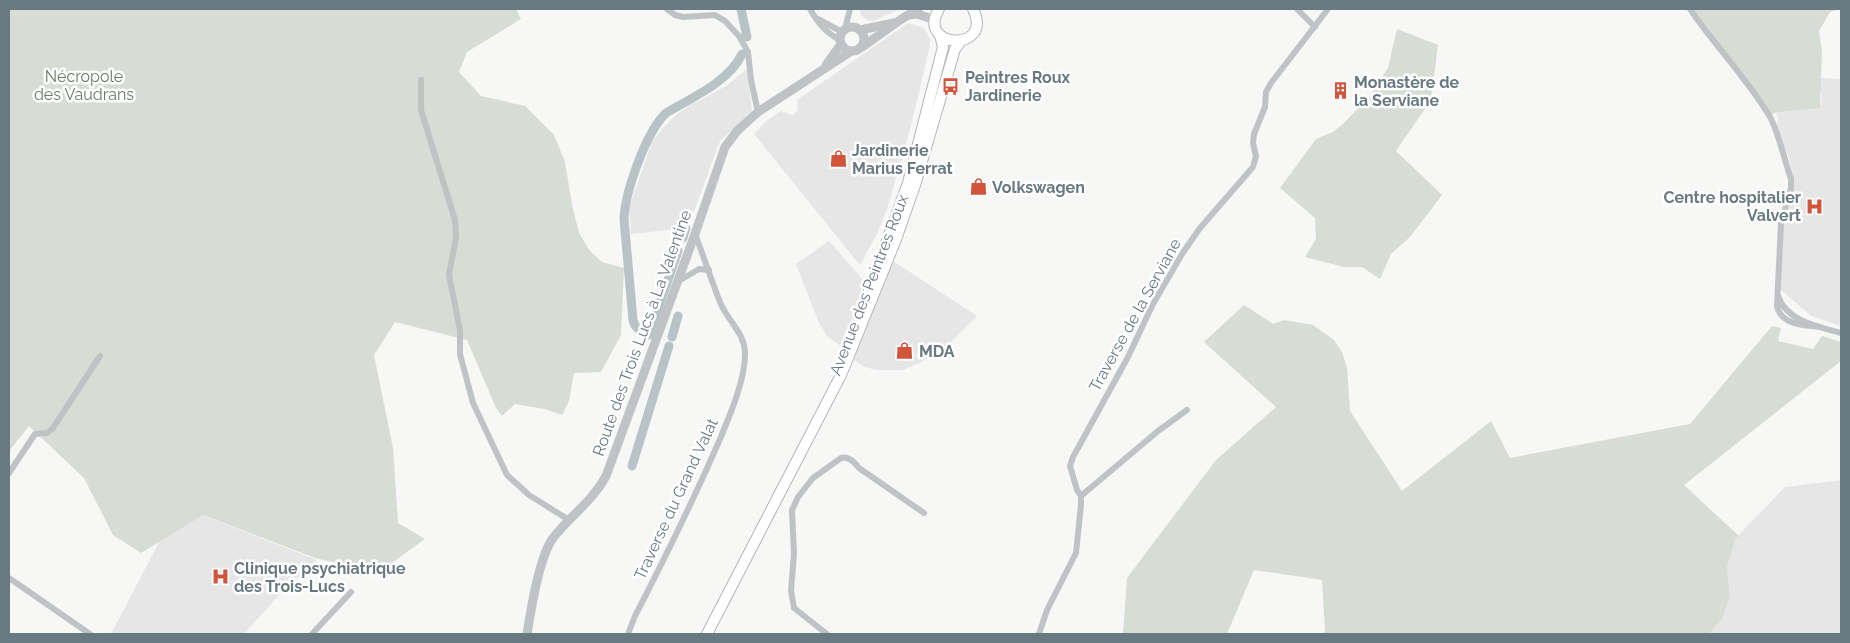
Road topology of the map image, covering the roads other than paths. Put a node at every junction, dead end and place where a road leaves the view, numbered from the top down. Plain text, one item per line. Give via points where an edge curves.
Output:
1 (667, 9) edge
2 (810, 9) edge
3 (850, 9) edge
4 (918, 9) edge
5 (938, 9) edge
6 (973, 9) edge
7 (1297, 9) edge
8 (1328, 9) edge
9 (1690, 9) edge
10 (907, 15) junction
11 (935, 20) junction
12 (894, 23) junction
13 (1315, 27) junction
14 (860, 30) junction
15 (940, 35) junction
16 (842, 36) junction
17 (961, 41) junction
18 (862, 47) junction
19 (850, 52) junction
20 (823, 69) junction
21 (421, 80) dead end
22 (758, 112) junction
23 (695, 234) junction
24 (709, 270) junction
25 (676, 282) junction
26 (1841, 333) edge
27 (100, 356) dead end
28 (1188, 410) dead end
29 (805, 444) junction
30 (9, 473) edge
31 (1081, 496) junction
32 (924, 513) dead end
33 (569, 520) junction
34 (9, 578) edge
35 (351, 592) dead end
36 (90, 634) edge
37 (312, 634) edge
38 (526, 634) edge
39 (628, 634) edge
40 (707, 634) edge
41 (827, 634) edge
42 (1039, 634) edge

1 - 22 street via 683,17 715,15 730,26 748,52
2 - 16 street via 815,17
3 - 16 street, Route des Trois Lucs à La Valentine
4 - 10 street
5 - 11 main road
6 - 17 main road, Avenue des Peintres Roux via 976,26 971,35
7 - 13 street
8 - 13 street, Traverse de la Serviane
9 - 26 street via 1771,118 1791,179 1781,223 1780,303 1791,314
10 - 11 street via 916,14
10 - 12 street
11 - 15 main road, Avenue des Peintres Roux
12 - 14 street
12 - 18 street
13 - 31 street, Traverse de la Serviane via 1266,92 1265,107 1254,134 1256,156 1253,167 1182,254 1073,457 1070,466
14 - 16 street via 853,27
14 - 18 street via 864,38
15 - 17 main road via 946,40
15 - 29 main road, Avenue des Peintres Roux via 943,47 908,183 859,316
16 - 19 street via 843,48
16 - 20 street, Route des Trois Lucs à La Valentine
17 - 29 main road, Avenue des Peintres Roux via 955,49 895,242 841,375
18 - 19 street
19 - 20 street, Route des Trois Lucs à La Valentine
20 - 22 street, Route des Trois Lucs à La Valentine
21 - 33 street via 421,110 455,220 456,237 449,275 460,330 460,354 473,402 507,475 529,495
22 - 23 street, Route des Trois Lucs à La Valentine via 725,147
23 - 24 street, Traverse du Grand Valat
23 - 25 street, Route des Trois Lucs à La Valentine
24 - 25 street via 699,269
24 - 39 street, Traverse du Grand Valat via 728,318 742,336 745,353 740,383 703,479
25 - 33 street, Route des Trois Lucs à La Valentine via 606,476 598,492
27 - 30 street via 53,428 47,433 35,434
28 - 31 street
29 - 40 main road, Avenue des Peintres Roux
31 - 42 street, Traverse de la Serviane via 1076,553 1047,610
32 - 41 street via 845,457 807,485 792,510 792,598 794,608
33 - 38 street, Route des Trois Lucs à La Valentine via 552,540 545,555
34 - 36 street
35 - 37 street

